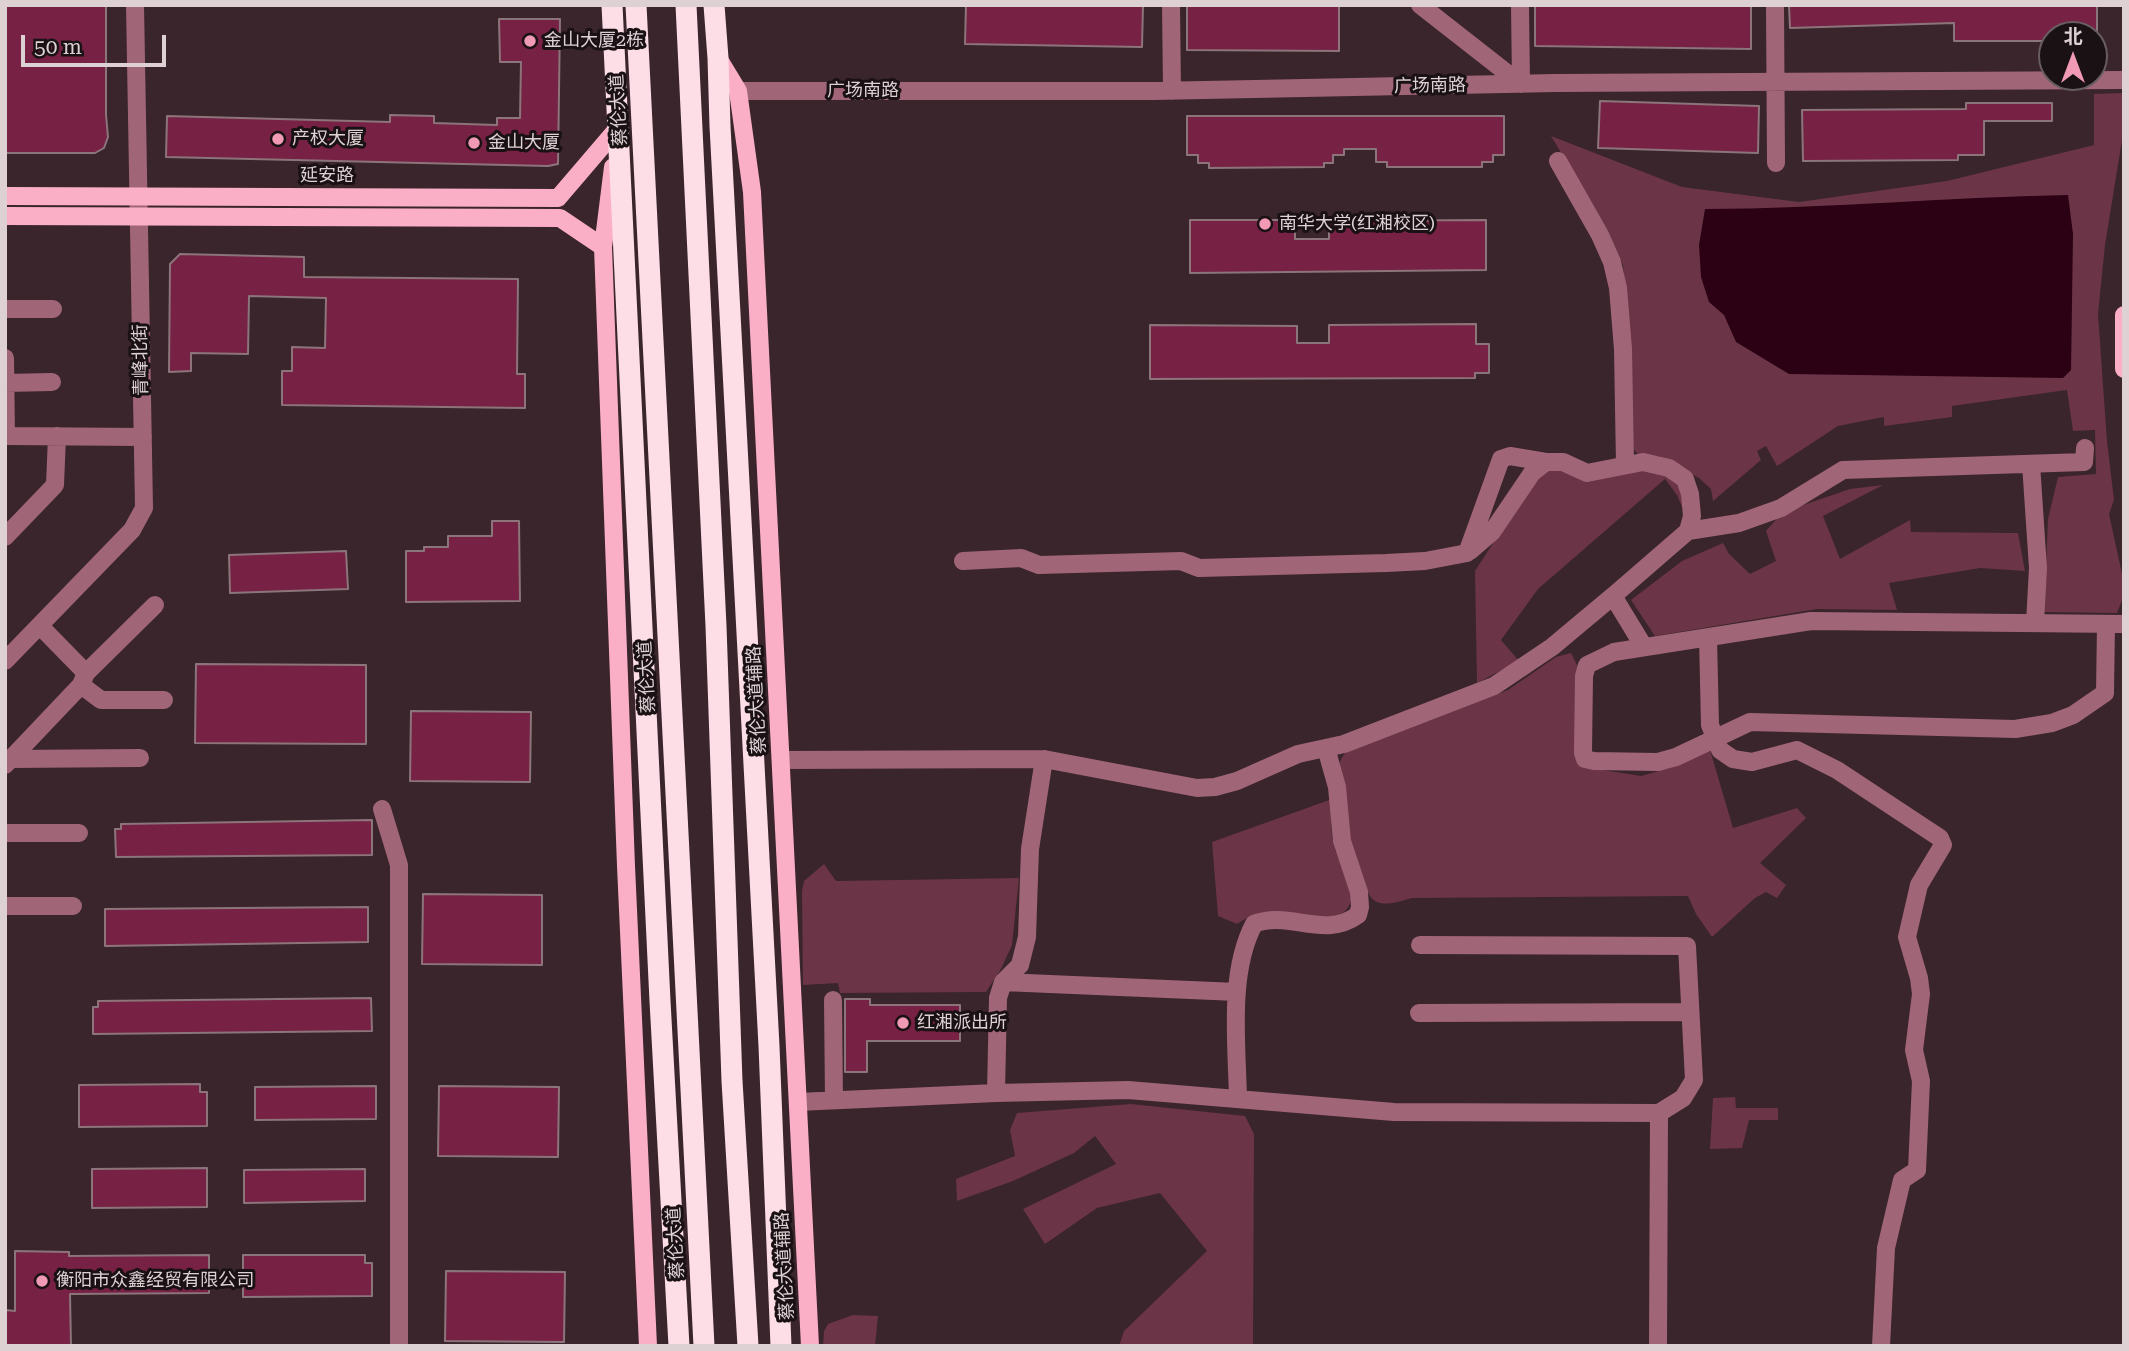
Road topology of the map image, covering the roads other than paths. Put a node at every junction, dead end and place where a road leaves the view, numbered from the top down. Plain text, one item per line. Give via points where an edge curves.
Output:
1 (135, 5) edge
2 (612, 5) edge
3 (636, 5) edge
4 (685, 5) edge
5 (714, 5) edge
6 (1171, 5) edge
7 (1420, 5) edge
8 (1520, 5) edge
9 (1775, 5) edge
10 (718, 58) junction
11 (2122, 80) dead end
12 (1775, 82) junction
13 (1521, 84) junction
14 (1172, 90) junction
15 (738, 92) junction
16 (617, 129) junction
17 (1558, 161) dead end
18 (1776, 163) dead end
19 (5, 196) edge
20 (138, 196) junction
21 (5, 216) edge
22 (139, 216) junction
23 (603, 247) junction
24 (5, 309) edge
25 (53, 309) dead end
26 (2124, 315) edge
27 (5, 358) edge
28 (2124, 369) edge
29 (52, 382) dead end
30 (5, 383) edge
31 (57, 436) junction
32 (143, 437) junction
33 (2085, 448) dead end
34 (1546, 462) junction
35 (2031, 464) junction
36 (1625, 465) junction
37 (1688, 531) junction
38 (5, 537) edge
39 (1467, 553) junction
40 (964, 561) dead end
41 (1613, 596) junction
42 (155, 605) dead end
43 (2035, 623) junction
44 (2115, 624) edge
45 (40, 626) junction
46 (1708, 637) junction
47 (1644, 647) junction
48 (5, 661) edge
49 (83, 679) junction
50 (164, 700) dead end
51 (1715, 738) junction
52 (1326, 748) junction
53 (140, 758) dead end
54 (1044, 759) junction
55 (781, 760) junction
56 (8, 762) edge
57 (382, 809) dead end
58 (5, 833) edge
59 (79, 833) dead end
60 (5, 906) edge
61 (73, 906) dead end
62 (1420, 944) dead end
63 (1003, 982) junction
64 (1237, 992) junction
65 (833, 1000) dead end
66 (1690, 1012) junction
67 (1419, 1013) dead end
68 (996, 1093) junction
69 (1238, 1099) junction
70 (834, 1100) junction
71 (798, 1102) junction
72 (1659, 1112) junction
73 (399, 1346) edge
74 (648, 1346) edge
75 (679, 1346) edge
76 (704, 1346) edge
77 (748, 1346) edge
78 (781, 1346) edge
79 (810, 1346) edge
80 (1658, 1346) edge
81 (1881, 1346) edge

1 - 20 street, 青峰北街
2 - 16 highway
3 - 76 highway, 蔡伦大道
4 - 77 highway via 716,626 732,1081
5 - 10 highway
6 - 14 street
7 - 13 street
8 - 13 street
9 - 12 street
10 - 15 main road, 蔡伦大道辅路
10 - 78 highway
11 - 12 street, 广场南路
12 - 13 street, 广场南路
12 - 18 street
13 - 14 street, 广场南路
14 - 15 street, 广场南路
15 - 55 main road, 蔡伦大道辅路 via 752,192
16 - 20 main road, 延安路 via 558,198
16 - 23 main road
16 - 75 highway
17 - 36 street via 1600,235 1618,288
19 - 20 main road, 延安路
20 - 22 street, 青峰北街
21 - 22 main road
22 - 23 main road via 559,218
22 - 32 street, 青峰北街
23 - 74 main road
24 - 25 street
26 - 28 main road
27 - 30 street
29 - 30 street
30 - 31 street via 6,436
31 - 32 street
31 - 38 street via 55,485
32 - 45 street, 青峰北街 via 144,508 132,530
33 - 35 street via 2084,462
34 - 36 street via 1563,462 1587,473
34 - 39 street via 1531,473 1492,532
34 - 39 street via 1510,456 1501,459
35 - 37 street via 1843,470 1780,508 1739,523
35 - 43 street via 2038,568
36 - 37 street via 1643,462 1669,468 1685,479 1692,516
37 - 41 street
39 - 40 street via 1386,564 1199,568 1181,561 1039,565 1021,558
41 - 47 street
41 - 52 street via 1552,647 1494,686
42 - 49 street
43 - 44 street
43 - 46 street via 1811,621
44 - 51 street via 2105,693 2052,723 2015,729 1749,722
45 - 48 street, 青峰北街
45 - 49 street
46 - 47 street
46 - 51 street via 1710,725
47 - 51 street via 1614,652 1587,664 1586,759 1658,762
49 - 50 street via 101,700
49 - 56 street
51 - 81 street via 1720,750 1734,759 1752,762 1797,750 1837,770 1944,845 1919,885 1907,937 1921,994 1914,1050 1920,1081 1917,1170 1902,1180 1885,1248
52 - 54 street via 1298,754 1215,788
52 - 64 street via 1337,787 1342,841 1359,892 1358,915 1346,924 1330,926 1281,919 1254,924 1247,936
53 - 56 street
54 - 55 street
54 - 63 street via 1030,849 1027,937 1020,965
55 - 71 main road, 蔡伦大道辅路
57 - 73 street via 400,865
58 - 59 street
60 - 61 street
62 - 66 street via 1687,946
63 - 64 street
63 - 68 street via 998,998
64 - 69 street
65 - 70 street
66 - 67 street
66 - 72 street via 1694,1080 1683,1098
68 - 69 street via 1128,1090
68 - 70 street
69 - 72 street via 1394,1112
70 - 71 street
71 - 79 main road, 蔡伦大道辅路
72 - 80 street

